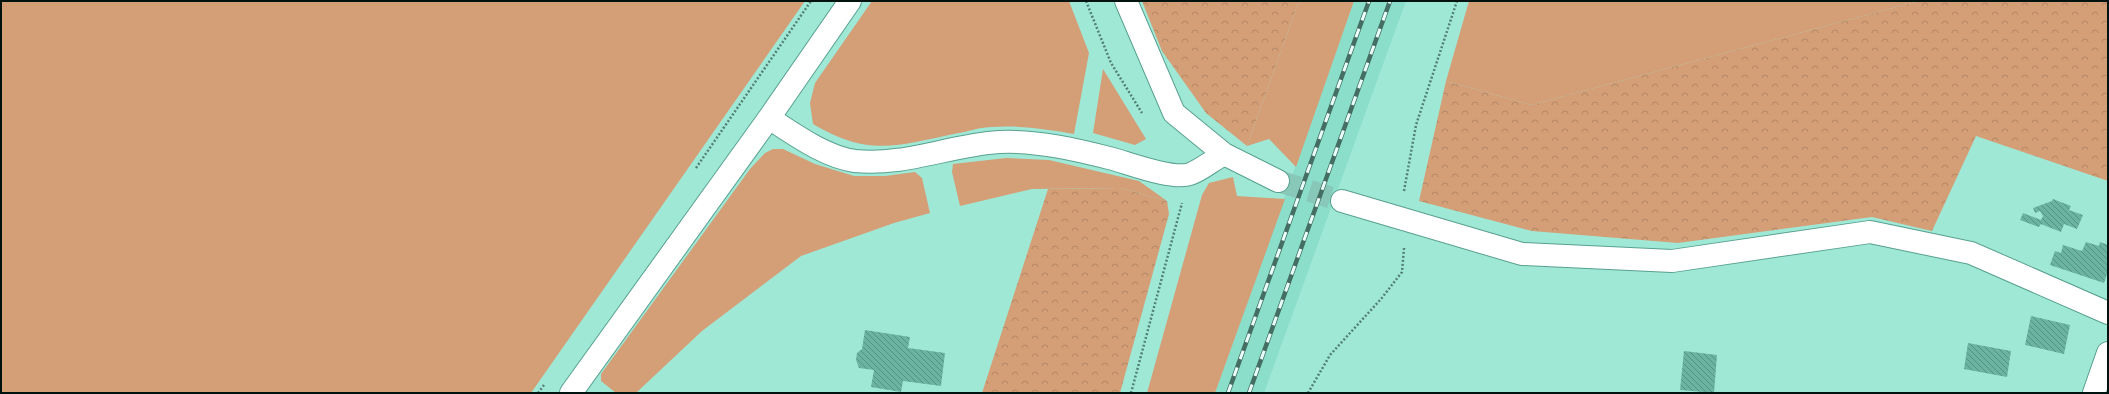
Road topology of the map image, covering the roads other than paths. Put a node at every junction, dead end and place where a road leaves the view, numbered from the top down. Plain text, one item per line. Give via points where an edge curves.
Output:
1 (850, 1) edge
2 (1126, 1) edge
3 (769, 118) junction
4 (1224, 154) junction
5 (1278, 181) tunnel mouth
6 (1342, 200) tunnel mouth
7 (2108, 313) edge
8 (2108, 353) edge
9 (571, 393) edge
10 (2094, 393) edge

1 - 3 street
2 - 4 street via 1174,113
3 - 4 street via 820,150 854,161 885,162 1000,142 1054,146 1161,173 1189,174
3 - 9 street
4 - 5 street
6 - 7 street via 1522,254 1672,261 1870,232 1971,253
8 - 10 street

